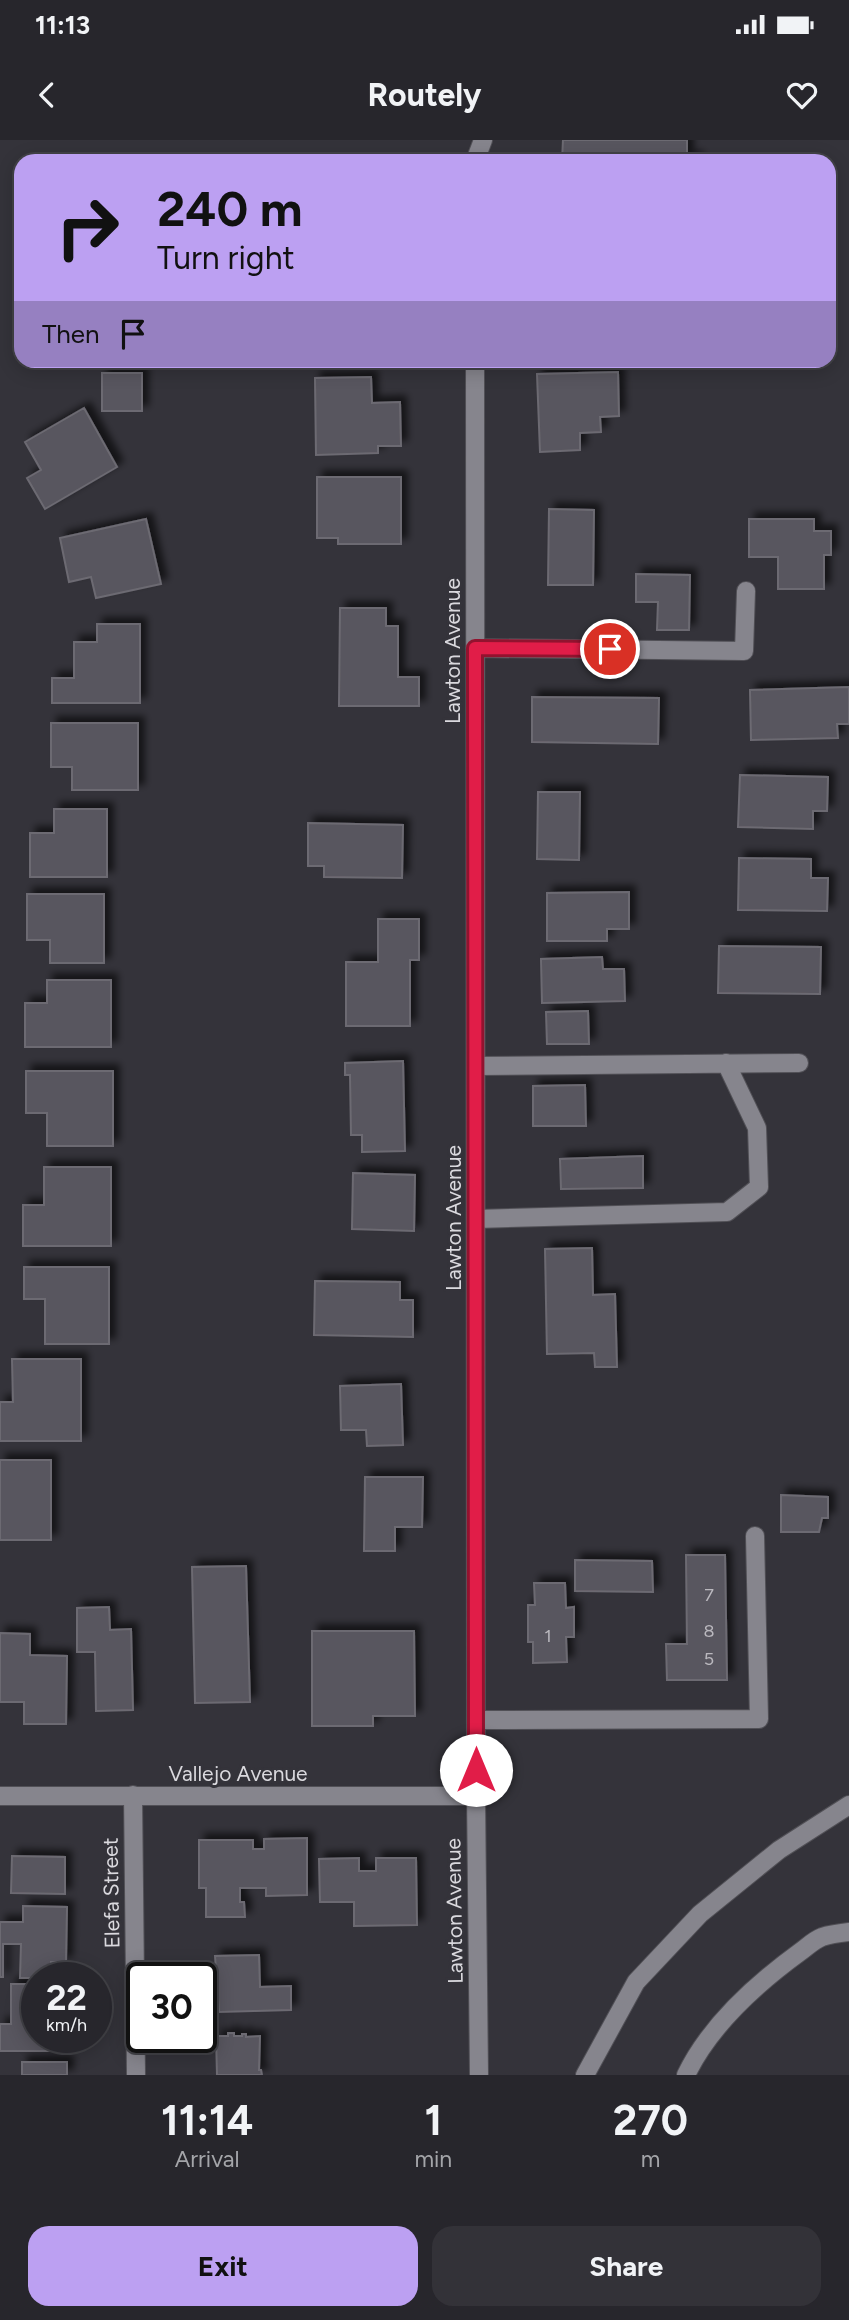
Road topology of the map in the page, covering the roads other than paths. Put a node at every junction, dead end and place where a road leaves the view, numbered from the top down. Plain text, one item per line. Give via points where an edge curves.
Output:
1 (475, 368) edge
2 (746, 591) dead end
3 (475, 648) junction
4 (726, 1063) junction
5 (799, 1063) dead end
6 (475, 1066) junction
7 (475, 1219) junction
8 (755, 1536) dead end
9 (476, 1720) junction
10 (133, 1795) junction
11 (0, 1796) edge
12 (476, 1796) junction
13 (849, 1805) edge
14 (849, 1932) edge
15 (136, 2075) edge
16 (479, 2075) edge
17 (584, 2075) edge
18 (686, 2075) edge

1 - 3 street, Lawton Avenue
2 - 3 street via 744,651
3 - 6 street, Lawton Avenue
4 - 5 street
4 - 6 street
4 - 7 street via 757,1128 759,1187 727,1212
6 - 7 street, Lawton Avenue
7 - 9 street, Lawton Avenue
8 - 9 street via 759,1719
9 - 12 street, Lawton Avenue
10 - 11 street, Vallejo Avenue
10 - 12 street, Vallejo Avenue
10 - 15 street, Elefa Street
12 - 16 street, Lawton Avenue
13 - 17 street via 779,1850 701,1914 636,1982
14 - 18 street via 820,1937 779,1967 723,2021

